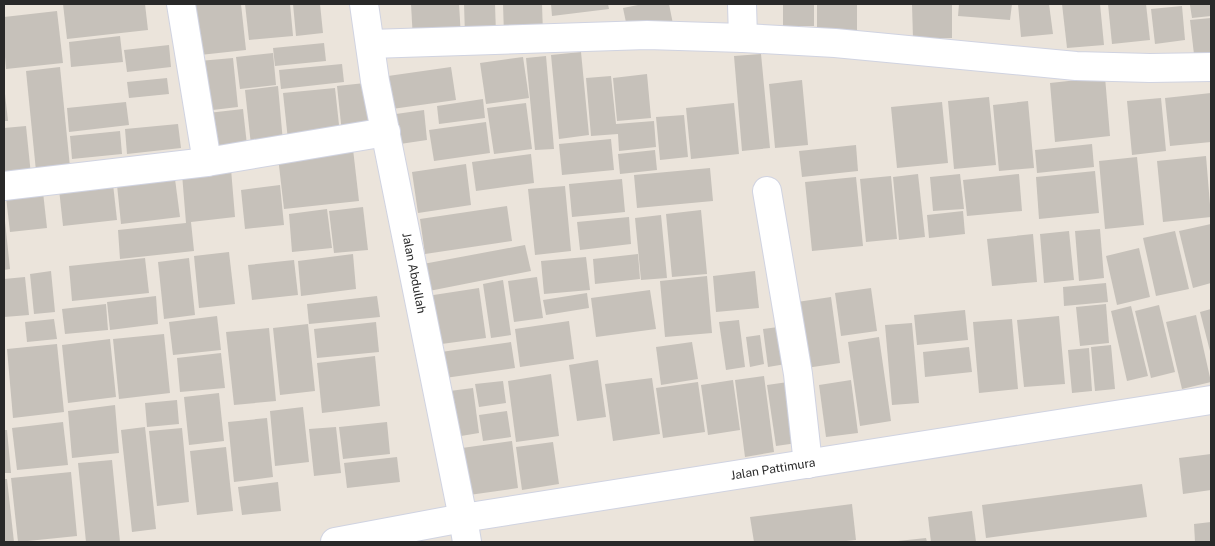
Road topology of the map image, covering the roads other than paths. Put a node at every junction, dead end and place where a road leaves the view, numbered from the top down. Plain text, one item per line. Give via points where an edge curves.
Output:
1 (182, 4) edge
2 (364, 4) edge
3 (742, 4) edge
4 (743, 38) junction
5 (370, 44) junction
6 (1211, 67) edge
7 (386, 132) junction
8 (207, 162) junction
9 (4, 186) edge
10 (767, 191) dead end
11 (1211, 400) edge
12 (808, 464) junction
13 (465, 530) edge
14 (334, 542) edge

1 - 8 street
2 - 5 street, Jalan Abdullah
3 - 4 street
4 - 5 street via 647,35
4 - 6 street via 835,43 1076,66
5 - 7 street, Jalan Abdullah
7 - 8 street
7 - 13 street, Jalan Abdullah
8 - 9 street
10 - 12 street via 798,374
11 - 12 street, Jalan Pattimura
12 - 13 street, Jalan Pattimura
13 - 14 street, Jalan Pattimura

